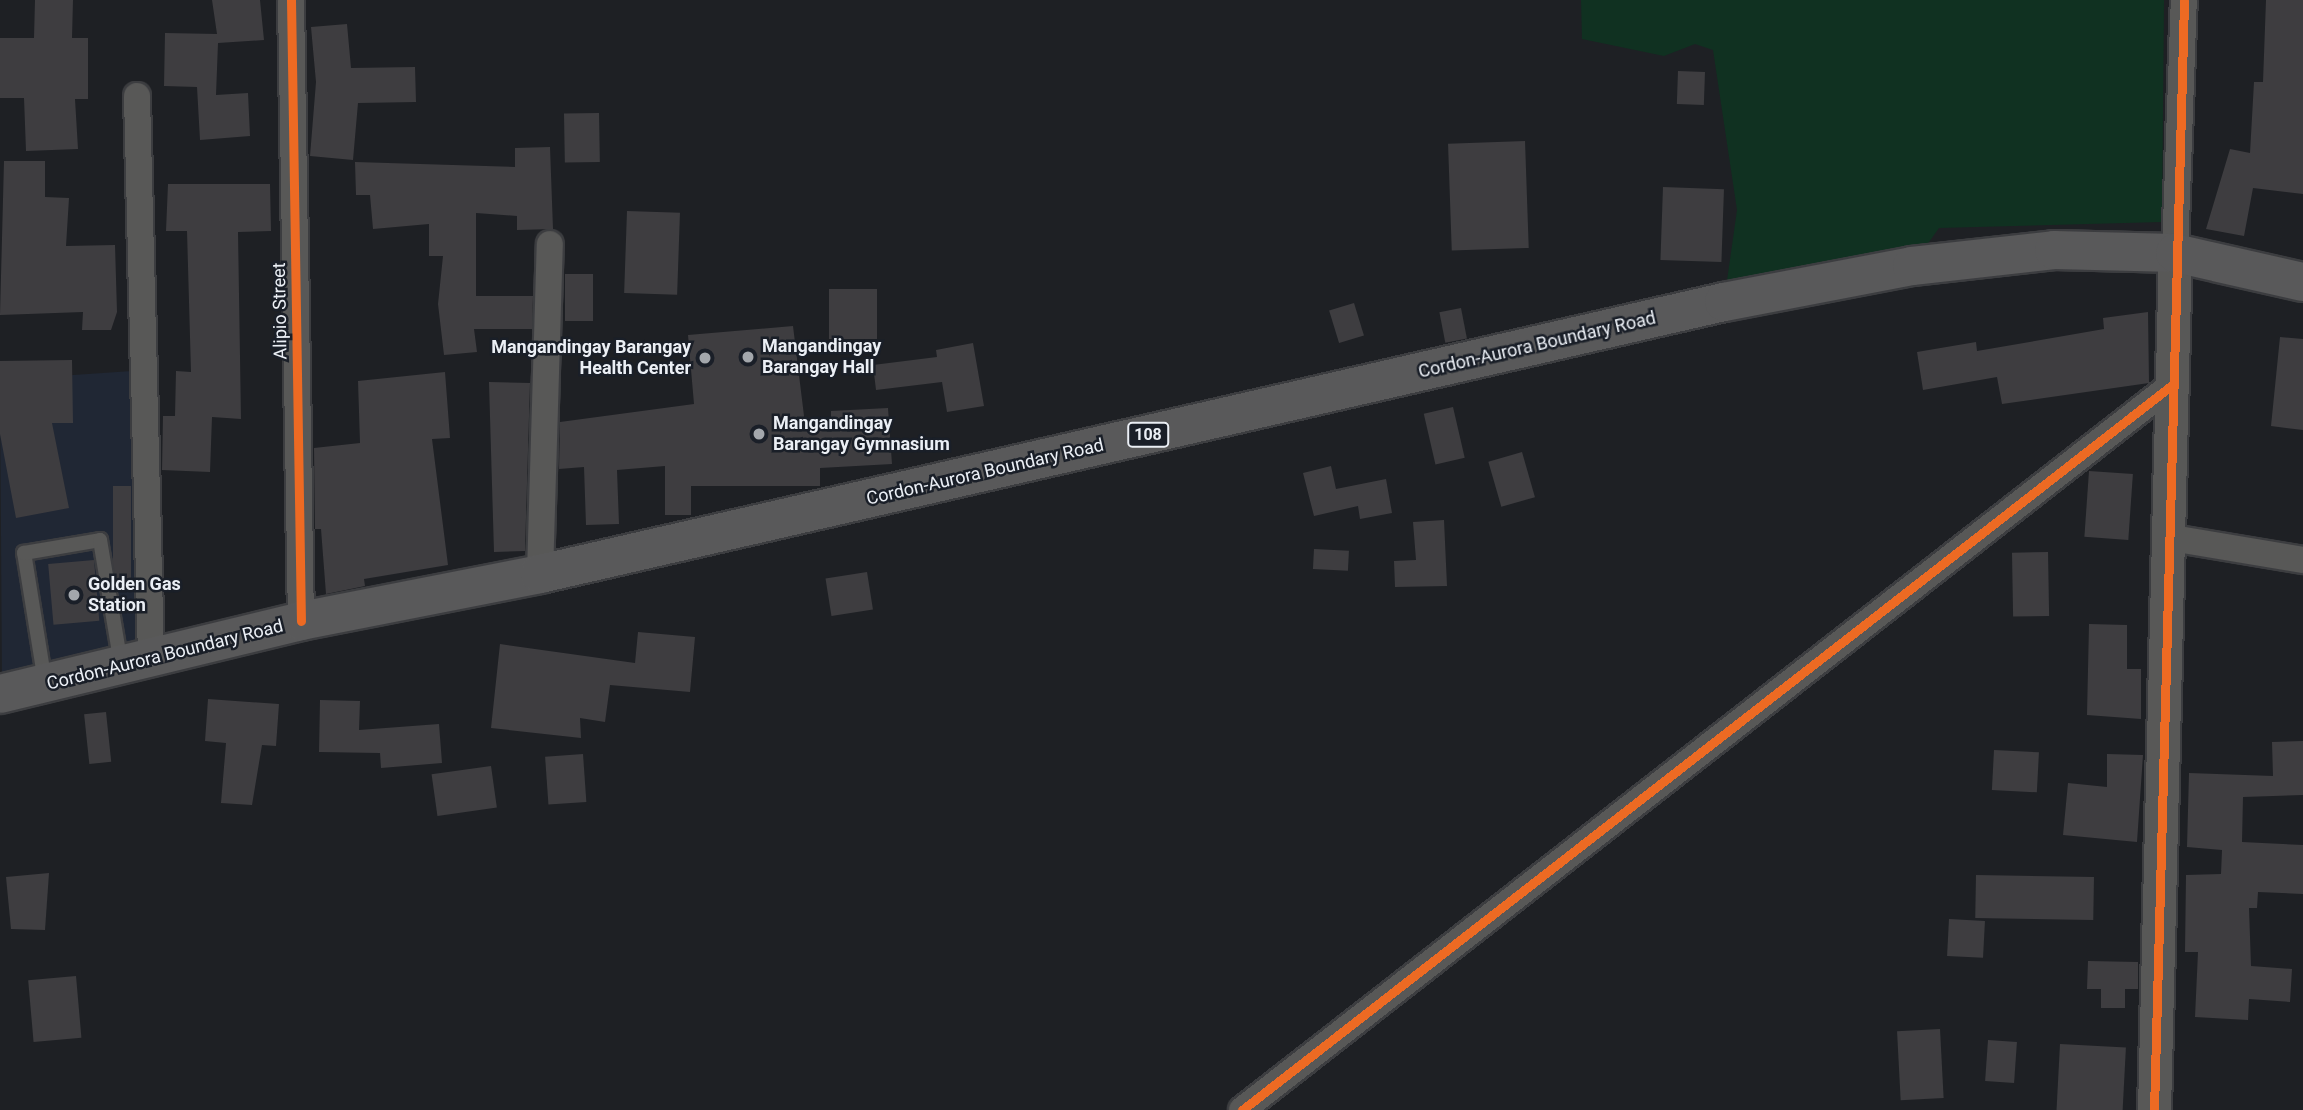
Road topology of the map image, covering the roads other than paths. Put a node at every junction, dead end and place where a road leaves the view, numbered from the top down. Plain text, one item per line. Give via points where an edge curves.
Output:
1 (291, 0) edge
2 (2184, 0) edge
3 (137, 96) dead end
4 (550, 244) dead end
5 (2175, 253) junction
6 (2303, 282) edge
7 (2172, 385) junction
8 (2166, 537) junction
9 (2303, 560) edge
10 (540, 574) junction
11 (301, 621) junction
12 (136, 662) junction
13 (46, 683) junction
14 (0, 694) edge
15 (1242, 1110) edge
16 (2154, 1110) edge

1 - 11 street, Alipio Street
2 - 5 street
3 - 12 street
4 - 10 street
5 - 6 main road, Cordon-Aurora Boundary Road / 108
5 - 7 street
5 - 10 main road, Cordon-Aurora Boundary Road / 108 via 2015,254 1912,266 1724,302
7 - 8 street
7 - 15 street
8 - 9 street
8 - 16 street
10 - 11 main road, Cordon-Aurora Boundary Road / 108
11 - 12 main road, Cordon-Aurora Boundary Road / 108
12 - 13 main road, Cordon-Aurora Boundary Road / 108
12 - 13 lane via 100,540 24,553
13 - 14 main road, Cordon-Aurora Boundary Road / 108

